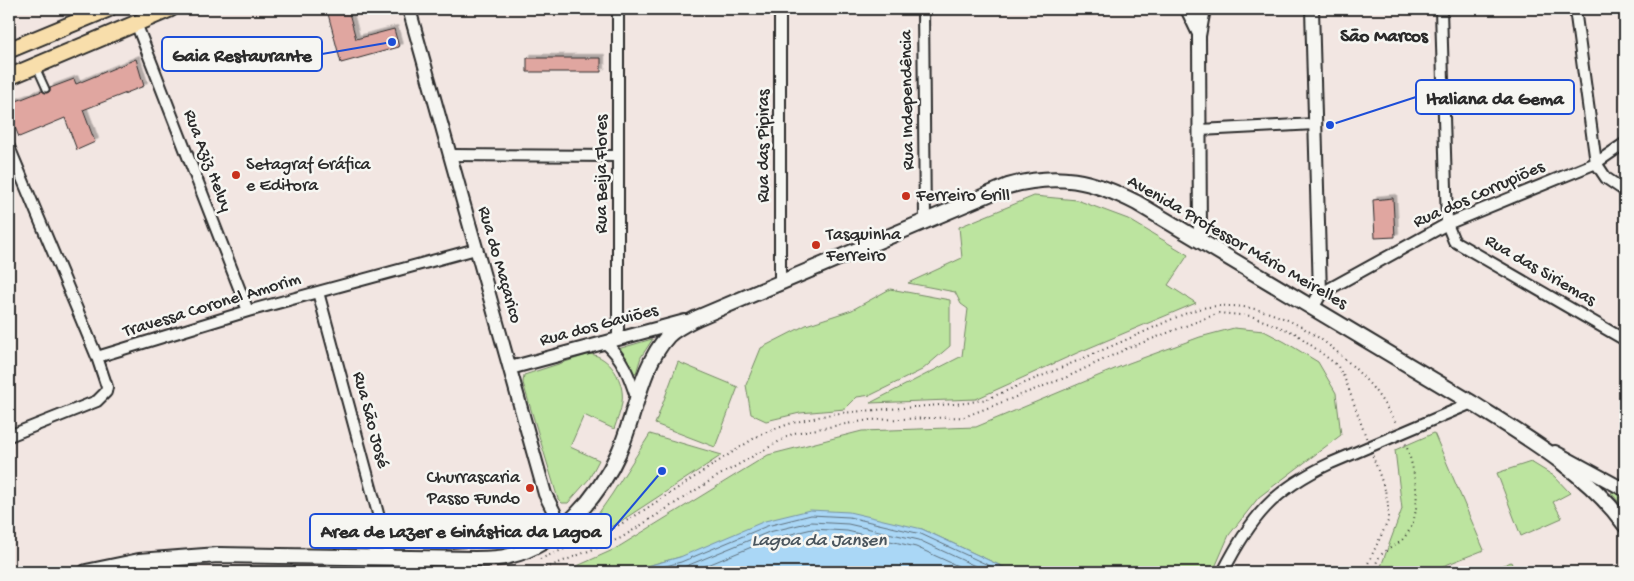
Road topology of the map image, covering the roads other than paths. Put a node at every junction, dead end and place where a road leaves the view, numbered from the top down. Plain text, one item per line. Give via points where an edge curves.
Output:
1 (108, 9) edge
2 (170, 9) edge
3 (409, 9) edge
4 (618, 9) edge
5 (780, 9) edge
6 (923, 9) edge
7 (1187, 9) edge
8 (1204, 9) edge
9 (1312, 9) edge
10 (1441, 9) edge
11 (1575, 9) edge
12 (136, 23) junction
13 (1199, 36) junction
14 (9, 50) edge
15 (36, 66) junction
16 (9, 77) edge
17 (46, 89) dead end
18 (1315, 124) junction
19 (1200, 130) junction
20 (1625, 143) edge
21 (9, 147) edge
22 (450, 155) junction
23 (618, 156) junction
24 (1596, 163) junction
25 (1625, 191) edge
26 (925, 222) junction
27 (1447, 224) junction
28 (1200, 241) junction
29 (476, 249) junction
30 (780, 283) junction
31 (318, 292) junction
32 (1320, 294) junction
33 (1312, 308) junction
34 (248, 311) junction
35 (697, 318) junction
36 (618, 338) junction
37 (1625, 340) edge
38 (604, 342) junction
39 (97, 357) junction
40 (510, 368) junction
41 (637, 400) junction
42 (1472, 403) junction
43 (9, 436) edge
44 (1525, 436) junction
45 (1625, 490) edge
46 (1625, 525) edge
47 (562, 528) junction
48 (390, 558) junction
49 (86, 572) edge
50 (1223, 572) edge

1 - 14 main road
2 - 12 main road
3 - 22 street, Rua do Maçarico
4 - 23 street, Rua Beija Flores
5 - 30 street, Rua das Pipiras
6 - 26 street, Rua Independência
7 - 13 street
8 - 13 street
9 - 18 street
10 - 27 street
11 - 24 street
12 - 15 main road
12 - 34 street, Rua Aziz Heluy
13 - 19 street
15 - 16 main road
15 - 17 lane
18 - 19 street
18 - 32 street
19 - 28 street
20 - 24 street, Rua dos Corrupiões
21 - 39 street
22 - 23 street
22 - 29 street, Rua do Maçarico
23 - 36 street, Rua Beija Flores
24 - 25 street via 1606,178
24 - 27 street, Rua dos Corrupiões
26 - 28 main road, Avenida Professor Mário Meirelles via 1008,186 1059,179 1088,182 1115,192
26 - 30 main road, Avenida Professor Mário Meirelles
27 - 32 street, Rua dos Corrupiões
27 - 37 street, Rua das Siriemas via 1454,241
28 - 33 main road, Avenida Professor Mário Meirelles
29 - 31 street, Travessa Coronel Amorim
29 - 40 street, Rua do Maçarico
30 - 35 main road, Avenida Professor Mário Meirelles
31 - 34 street, Travessa Coronel Amorim
31 - 48 street, Rua São José
32 - 33 street
33 - 42 main road, Avenida Professor Mário Meirelles
34 - 39 street, Travessa Coronel Amorim
35 - 36 street, Rua dos Gaviões
35 - 41 main road, Avenida Professor Mário Meirelles via 673,332 660,346
36 - 38 street, Rua dos Gaviões
38 - 40 street, Rua dos Gaviões
38 - 41 street via 623,364
39 - 43 street via 107,387 103,396
40 - 47 street, Rua do Maçarico via 545,494
41 - 47 main road, Avenida Professor Mário Meirelles via 620,451 603,483
42 - 44 main road, Avenida Professor Mário Meirelles
42 - 50 street via 1311,472 1269,502 1240,539
44 - 45 street
44 - 46 main road, Avenida Professor Mário Meirelles via 1589,484
47 - 48 main road, Avenida Professor Mário Meirelles via 538,545 510,556
48 - 49 main road, Avenida Professor Mário Meirelles via 218,555 139,561

